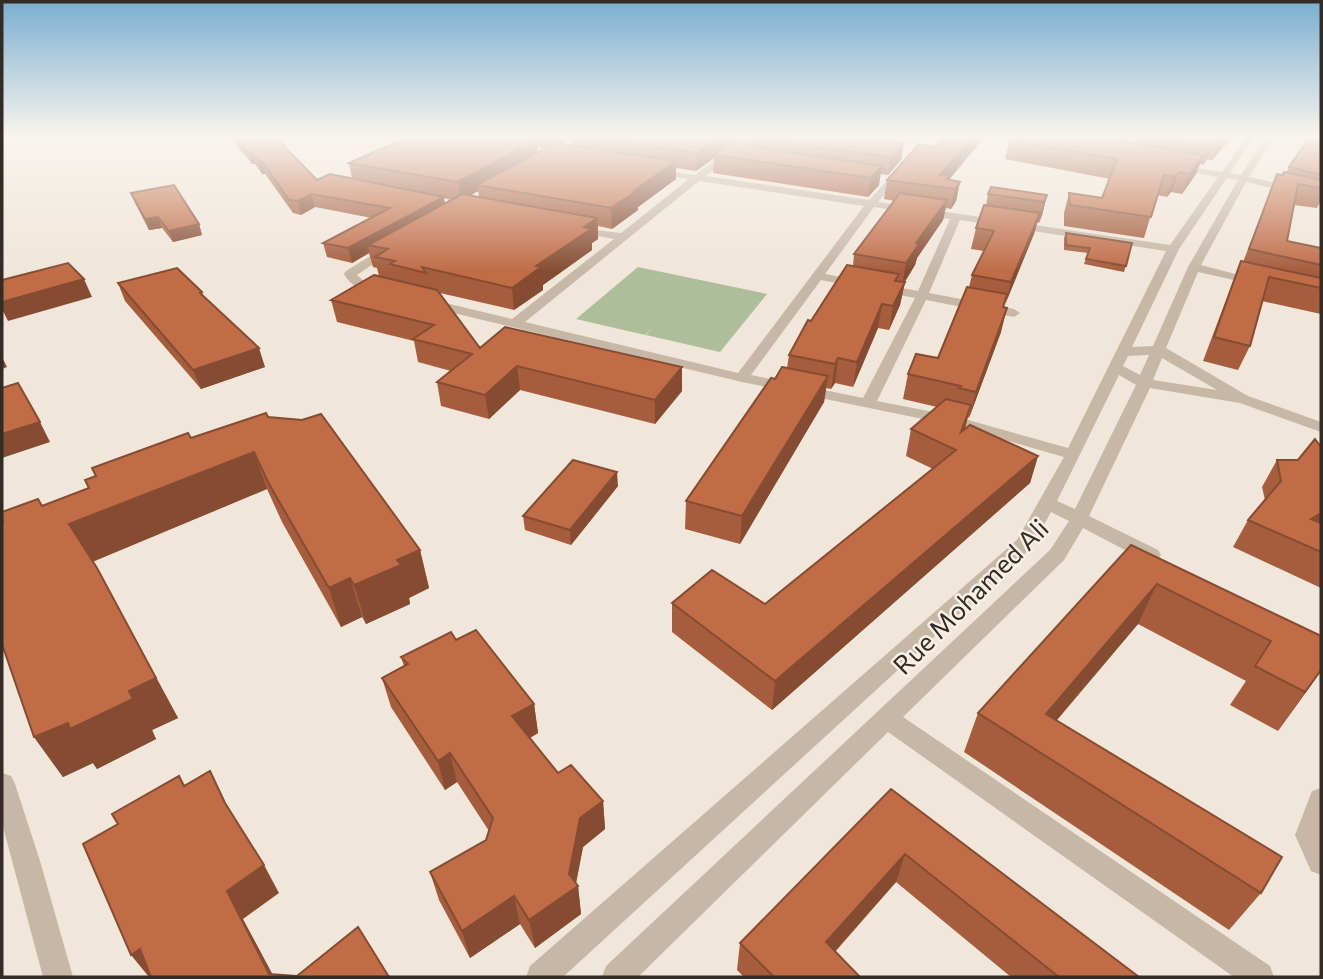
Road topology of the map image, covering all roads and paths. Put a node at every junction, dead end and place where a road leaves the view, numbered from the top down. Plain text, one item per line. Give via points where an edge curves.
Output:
1 (694, 181) edge
2 (715, 181) edge
3 (890, 181) edge
4 (1230, 181) edge
5 (1231, 181) edge
6 (1250, 181) edge
7 (1321, 196) edge
8 (871, 204) junction
9 (956, 216) junction
10 (568, 228) edge
11 (622, 237) junction
12 (404, 241) edge
13 (1173, 249) junction
14 (1194, 267) junction
15 (818, 276) junction
16 (1270, 285) edge
17 (922, 296) junction
18 (1014, 313) dead end
19 (514, 324) junction
20 (1159, 350) junction
21 (1119, 359) junction
22 (742, 378) junction
23 (1144, 383) junction
24 (1242, 399) junction
25 (869, 402) junction
26 (1321, 427) edge
27 (1073, 454) junction
28 (1048, 503) junction
29 (1080, 520) junction
30 (1165, 562) edge
31 (887, 719) junction
32 (2, 784) edge
33 (1321, 799) edge
34 (6, 813) edge
35 (1321, 862) edge
36 (58, 977) edge
37 (541, 977) edge
38 (617, 977) edge
39 (1259, 977) edge

1 - 11 street
2 - 8 street
3 - 8 street
4 - 13 street
5 - 14 street, Rue Mohamed Ali
6 - 7 street
8 - 9 street
8 - 15 street
9 - 13 street
9 - 17 street
10 - 11 street
11 - 19 street
12 - 19 street via 351,274 352,279 360,285
13 - 21 street
14 - 16 street
14 - 20 street, Rue Mohamed Ali
15 - 17 street
15 - 22 street
17 - 18 street
17 - 25 street
19 - 22 street
20 - 21 street
20 - 23 street, Rue Mohamed Ali
20 - 24 street
21 - 23 street
21 - 27 street
22 - 25 street
23 - 24 street
23 - 29 street, Rue Mohamed Ali
24 - 26 street
25 - 27 street
27 - 28 street
28 - 29 street
28 - 37 street via 1024,544
29 - 30 street
29 - 31 street, Rue Mohamed Ali via 1057,555
31 - 38 street, Rue Mohamed Ali
31 - 39 street
32 - 34 street
33 - 35 street via 1308,835
34 - 36 street via 27,861

